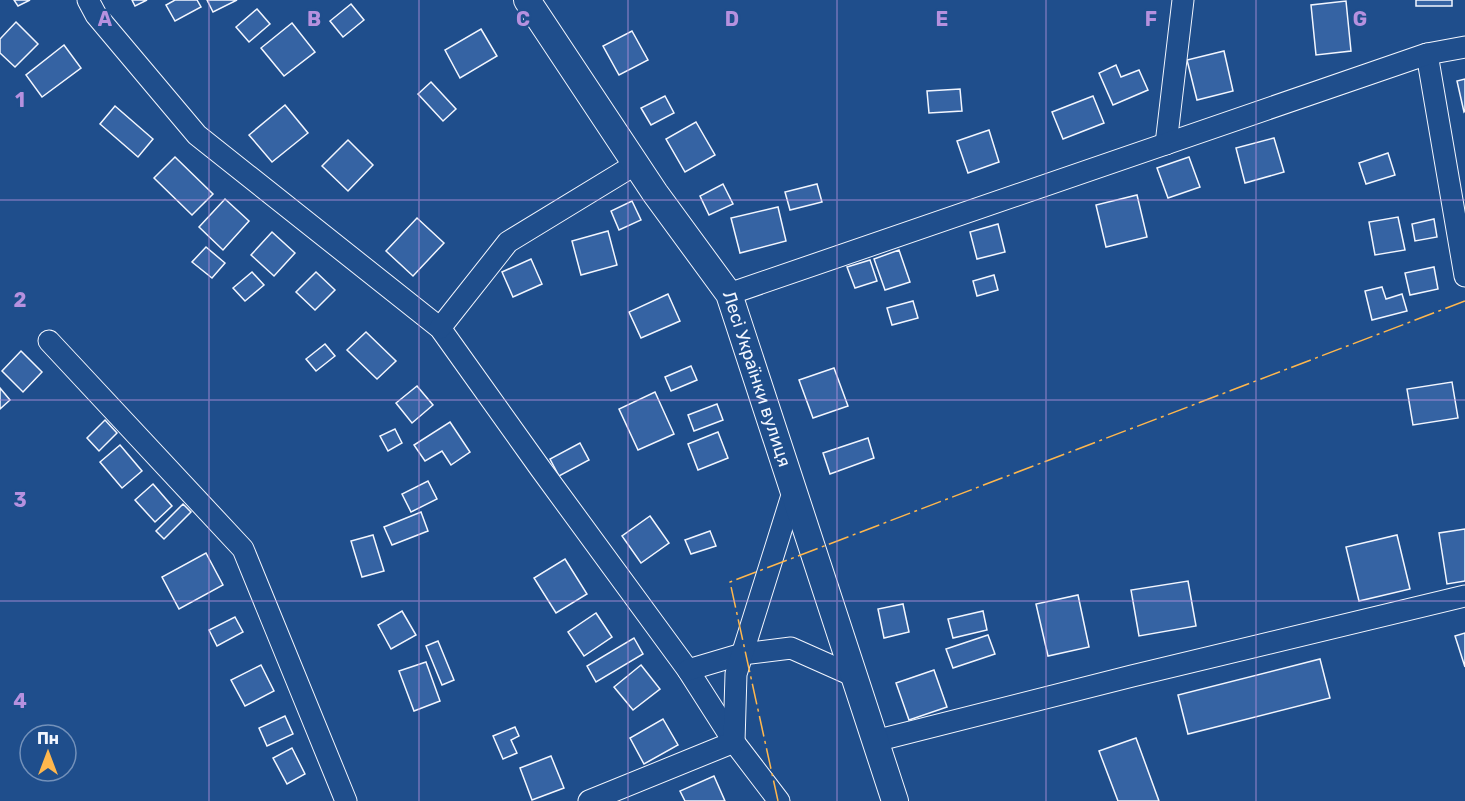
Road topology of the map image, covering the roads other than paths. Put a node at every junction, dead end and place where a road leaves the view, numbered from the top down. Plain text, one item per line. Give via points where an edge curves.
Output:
1 (88, 0) edge
2 (527, 0) edge
3 (1183, 0) edge
4 (1465, 47) edge
5 (1427, 54) junction
6 (1166, 144) junction
7 (636, 164) junction
8 (1465, 276) edge
9 (729, 294) junction
10 (440, 328) junction
11 (49, 341) dead end
12 (794, 489) junction
13 (1465, 596) edge
14 (742, 654) junction
15 (688, 670) junction
16 (854, 676) junction
17 (875, 741) junction
18 (734, 742) junction
19 (346, 801) edge
20 (589, 801) edge
21 (779, 801) edge
22 (895, 801) edge

1 - 10 street via 96,15 197,135
2 - 7 street, Лесі Українки вулиця
3 - 6 street
4 - 5 street
5 - 6 street
5 - 8 street
6 - 9 street
7 - 9 street, Лесі Українки вулиця
7 - 10 street via 508,242
9 - 12 street, Лесі Українки вулиця
10 - 15 street
11 - 19 street via 243,549
12 - 14 street
12 - 16 street, Лесі Українки вулиця
13 - 17 street
14 - 15 street
14 - 16 street via 791,648
14 - 18 street via 736,674
15 - 18 street
16 - 17 street, Лесі Українки вулиця
17 - 22 street, Лесі Українки вулиця
18 - 20 street
18 - 21 street

